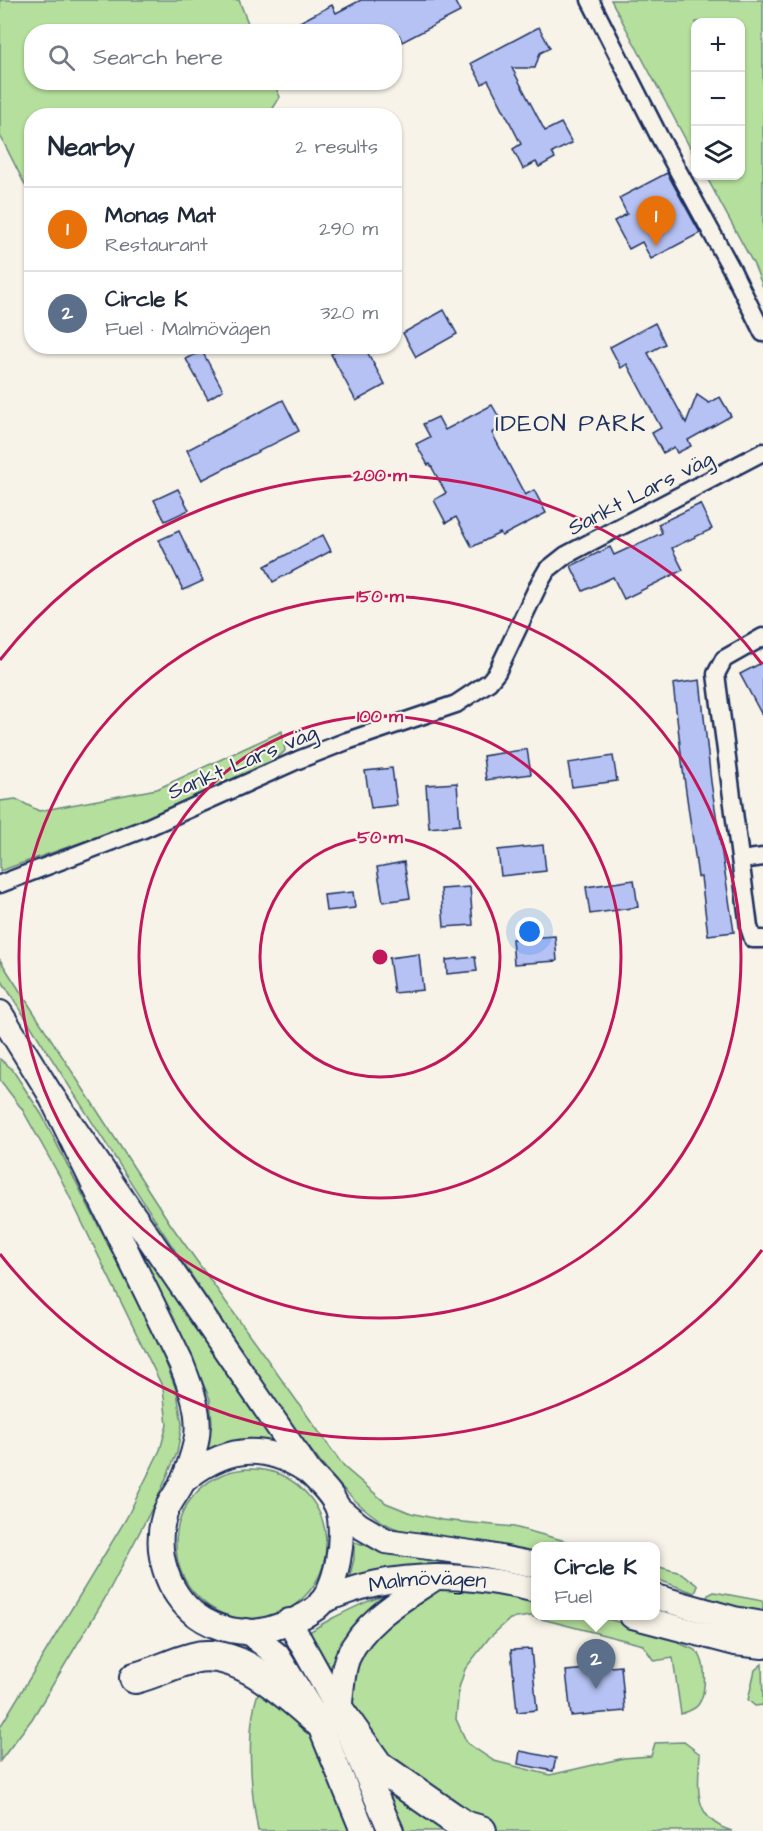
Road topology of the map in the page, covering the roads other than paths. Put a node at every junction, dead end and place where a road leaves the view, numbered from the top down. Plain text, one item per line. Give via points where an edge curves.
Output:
1 (590, 0) edge
2 (763, 333) edge
3 (763, 452) edge
4 (763, 637) edge
5 (763, 857) edge
6 (741, 860) junction
7 (0, 884) edge
8 (763, 939) edge
9 (0, 1013) edge
10 (49, 1092) junction
11 (310, 1473) junction
12 (182, 1482) junction
13 (338, 1508) junction
14 (531, 1564) edge
15 (436, 1577) junction
16 (531, 1589) edge
17 (660, 1598) edge
18 (321, 1602) junction
19 (647, 1620) edge
20 (289, 1621) junction
21 (763, 1624) edge
22 (247, 1631) junction
23 (763, 1646) edge
24 (135, 1678) dead end
25 (329, 1716) junction
26 (363, 1831) edge
27 (391, 1831) edge
28 (481, 1831) edge

1 - 2 street
3 - 7 street, Sankt Lars väg via 556,562 527,606 497,672 456,704 318,752 144,829
4 - 6 street via 724,659 716,675
5 - 6 street
6 - 8 street via 749,927 753,939
9 - 10 main road
10 - 11 main road
10 - 12 main road via 194,1396 196,1441
11 - 12 main road via 290,1460 268,1453 245,1452 221,1456
11 - 13 main road via 326,1488
12 - 22 main road via 165,1514 161,1540 172,1590 186,1608 204,1621 225,1629
13 - 14 main road, Malmövägen via 386,1540
13 - 18 main road via 336,1570
15 - 16 main road, Malmövägen via 458,1576
15 - 18 main road, Malmövägen via 375,1582
15 - 25 main road via 394,1605 364,1632 347,1657
17 - 21 main road
18 - 20 main road
19 - 23 main road via 735,1643
20 - 22 main road via 269,1629
20 - 25 main road
22 - 25 main road via 277,1655
24 - 25 highway via 194,1658 209,1657 239,1663
25 - 26 main road
25 - 27 main road
25 - 28 highway via 378,1766 464,1826

